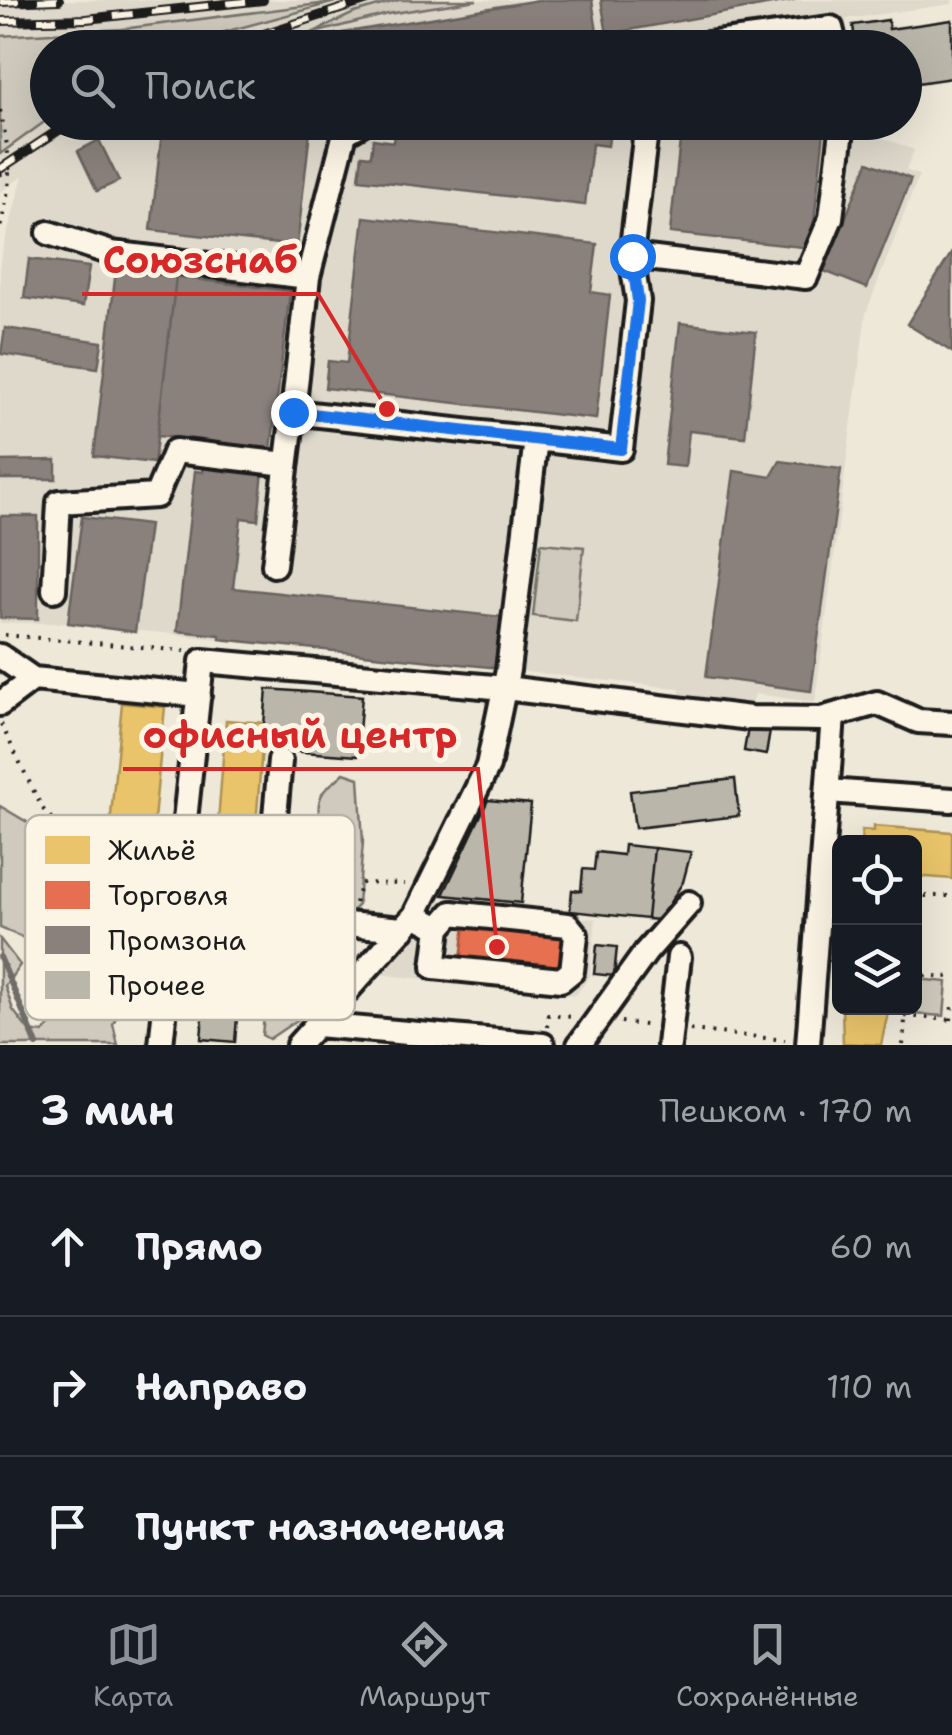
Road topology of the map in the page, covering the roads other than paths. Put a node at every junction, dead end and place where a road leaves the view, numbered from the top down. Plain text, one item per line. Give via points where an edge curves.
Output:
1 (343, 140) edge
2 (645, 140) edge
3 (842, 140) edge
4 (48, 233) dead end
5 (632, 256) junction
6 (308, 276) junction
7 (293, 412) junction
8 (536, 440) junction
9 (286, 464) junction
10 (274, 565) dead end
11 (54, 590) dead end
12 (0, 656) edge
13 (33, 679) junction
14 (505, 688) junction
15 (198, 695) junction
16 (0, 704) edge
17 (833, 716) junction
18 (952, 723) edge
19 (280, 761) dead end
20 (828, 791) junction
21 (952, 800) edge
22 (186, 815) edge
23 (275, 815) edge
24 (690, 903) dead end
25 (409, 922) junction
26 (355, 924) edge
27 (438, 928) junction
28 (679, 957) dead end
29 (355, 982) edge
30 (164, 1020) edge
31 (321, 1020) edge
32 (317, 1025) junction
33 (375, 1038) edge
34 (431, 1040) edge
35 (161, 1045) edge
36 (298, 1045) edge
37 (543, 1045) edge
38 (579, 1045) edge
39 (669, 1045) edge
40 (808, 1045) edge

1 - 6 street
2 - 5 street
3 - 5 street via 832,218 806,277
4 - 6 street via 111,253
5 - 8 street via 638,301 621,449
6 - 7 street
7 - 8 street
7 - 9 street
8 - 14 street
9 - 10 street
9 - 11 street via 175,450 156,496 59,502
12 - 13 street
13 - 15 street
13 - 16 street
14 - 15 street via 202,661
14 - 17 street via 750,718
14 - 25 street via 488,766
15 - 22 street
17 - 18 street via 877,703 918,721
17 - 20 street
19 - 23 street
20 - 21 street
20 - 40 street
24 - 38 street
25 - 26 street
25 - 27 street
25 - 29 street
27 - 27 street via 434,967 561,980 572,971 576,936 568,925 452,913
28 - 39 street
30 - 35 street
31 - 32 street
32 - 33 street
32 - 36 street
33 - 34 street
34 - 37 street

